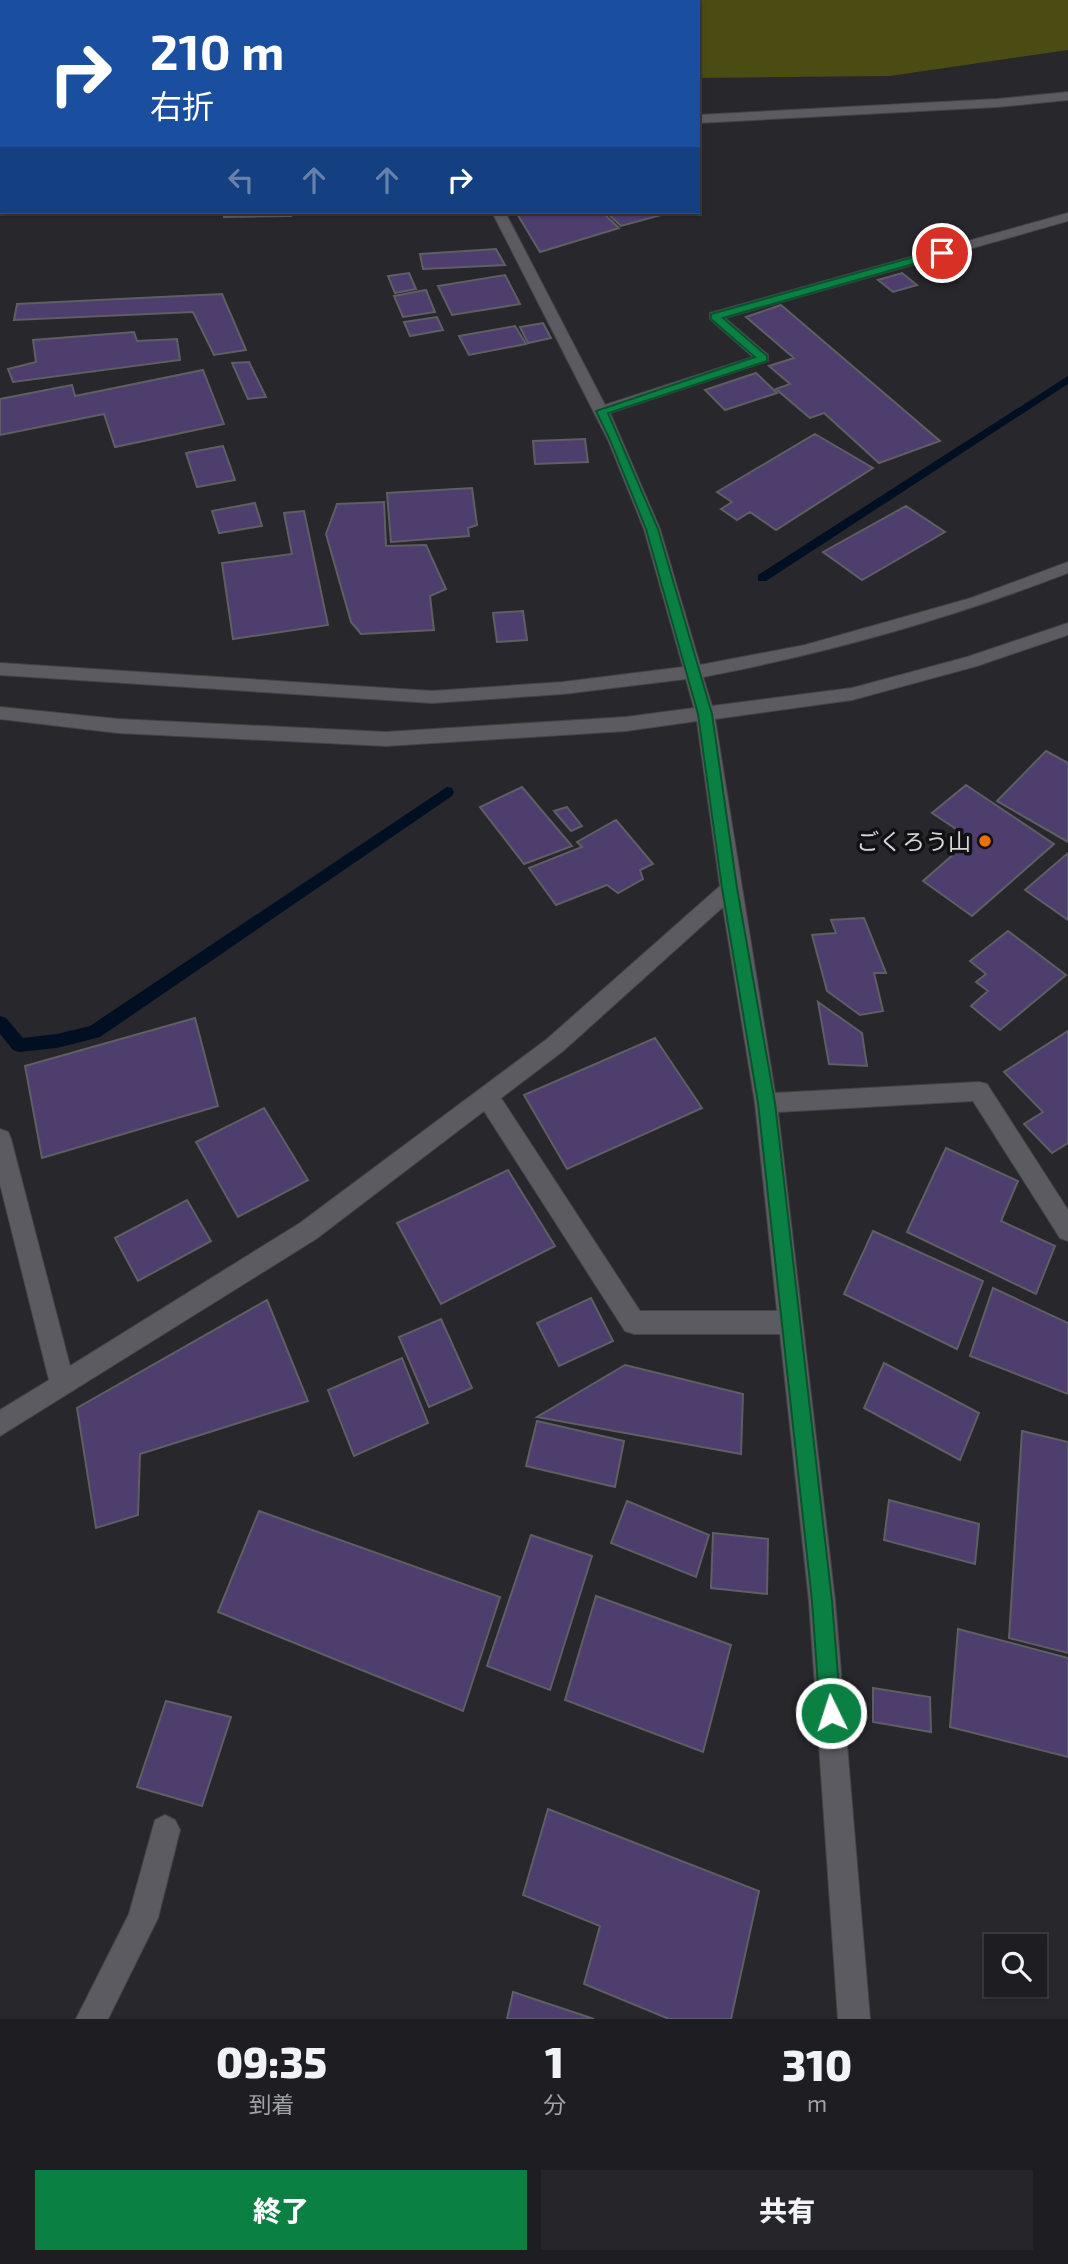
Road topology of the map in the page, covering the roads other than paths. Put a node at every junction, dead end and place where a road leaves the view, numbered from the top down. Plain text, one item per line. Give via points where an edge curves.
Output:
1 (1068, 96) edge
2 (768, 117) junction
3 (700, 119) edge
4 (700, 131) edge
5 (499, 214) edge
6 (1068, 217) edge
7 (601, 411) junction
8 (1068, 567) edge
9 (1068, 629) edge
10 (0, 669) edge
11 (695, 672) junction
12 (0, 713) edge
13 (705, 714) junction
14 (730, 888) junction
15 (487, 1096) junction
16 (766, 1103) junction
17 (0, 1139) edge
18 (1068, 1230) edge
19 (791, 1322) junction
20 (62, 1384) junction
21 (0, 1424) edge
22 (165, 1830) dead end
23 (92, 2019) edge
24 (854, 2019) edge

1 - 2 street
2 - 3 street
2 - 4 street
5 - 7 street
6 - 7 street via 715,316 763,358
7 - 11 street via 652,529
8 - 11 street via 977,602 805,651
9 - 13 street via 971,662 852,694
10 - 11 street via 432,697
11 - 13 street
12 - 13 street via 118,726 386,739 626,724
13 - 14 street
14 - 15 street via 555,1045
14 - 16 street
15 - 19 street via 634,1323
15 - 20 street via 308,1231
16 - 18 street via 979,1091
16 - 19 street
17 - 20 street
19 - 24 street via 822,1601
20 - 21 street
22 - 23 street via 143,1918

